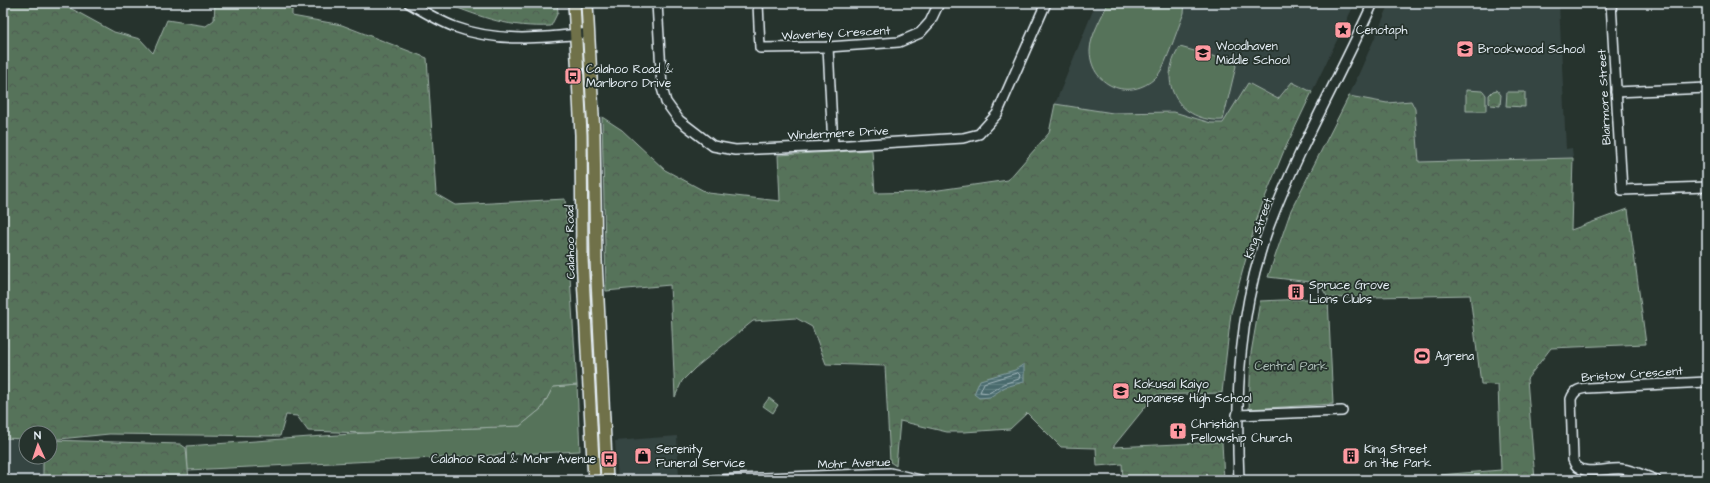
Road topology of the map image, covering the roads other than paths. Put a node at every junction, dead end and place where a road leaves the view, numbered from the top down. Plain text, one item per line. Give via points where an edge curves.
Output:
1 (409, 3) edge
2 (574, 3) edge
3 (587, 3) edge
4 (657, 3) edge
5 (758, 3) edge
6 (939, 3) edge
7 (1046, 3) edge
8 (1373, 3) edge
9 (1612, 3) edge
10 (589, 33) junction
11 (576, 34) junction
12 (828, 47) junction
13 (1707, 88) edge
14 (1616, 92) junction
15 (832, 146) junction
16 (1707, 187) edge
17 (1707, 382) edge
18 (1342, 411) dead end
19 (1236, 415) junction
20 (890, 477) edge
21 (594, 480) edge
22 (607, 480) edge
23 (716, 480) edge
24 (920, 480) edge
25 (1239, 480) edge
26 (1656, 480) edge

1 - 11 street via 436,18 476,34 509,38
2 - 11 main road, Calahoo Road
3 - 10 main road
4 - 15 street, Windermere Drive via 662,88 666,102 679,120 713,146 735,150
5 - 12 street, Waverley Crescent via 760,48
6 - 12 street, Waverley Crescent via 930,22 920,33 899,42
7 - 15 street, Windermere Drive via 997,114 979,134 963,138
8 - 19 street, King Street via 1291,173 1269,227 1253,281 1243,330
9 - 14 street, Blairmore Street
10 - 11 street
10 - 22 main road via 596,260
11 - 21 main road, Calahoo Road via 581,135 582,266
12 - 15 street
13 - 14 street
14 - 16 street, Blairmore Street via 1622,190
17 - 26 street, Bristow Crescent via 1587,388 1572,395 1573,460 1576,467 1590,471 1624,469
18 - 19 street
19 - 25 street, King Street
20 - 23 street, Mohr Avenue
20 - 24 street, Mohr Avenue

